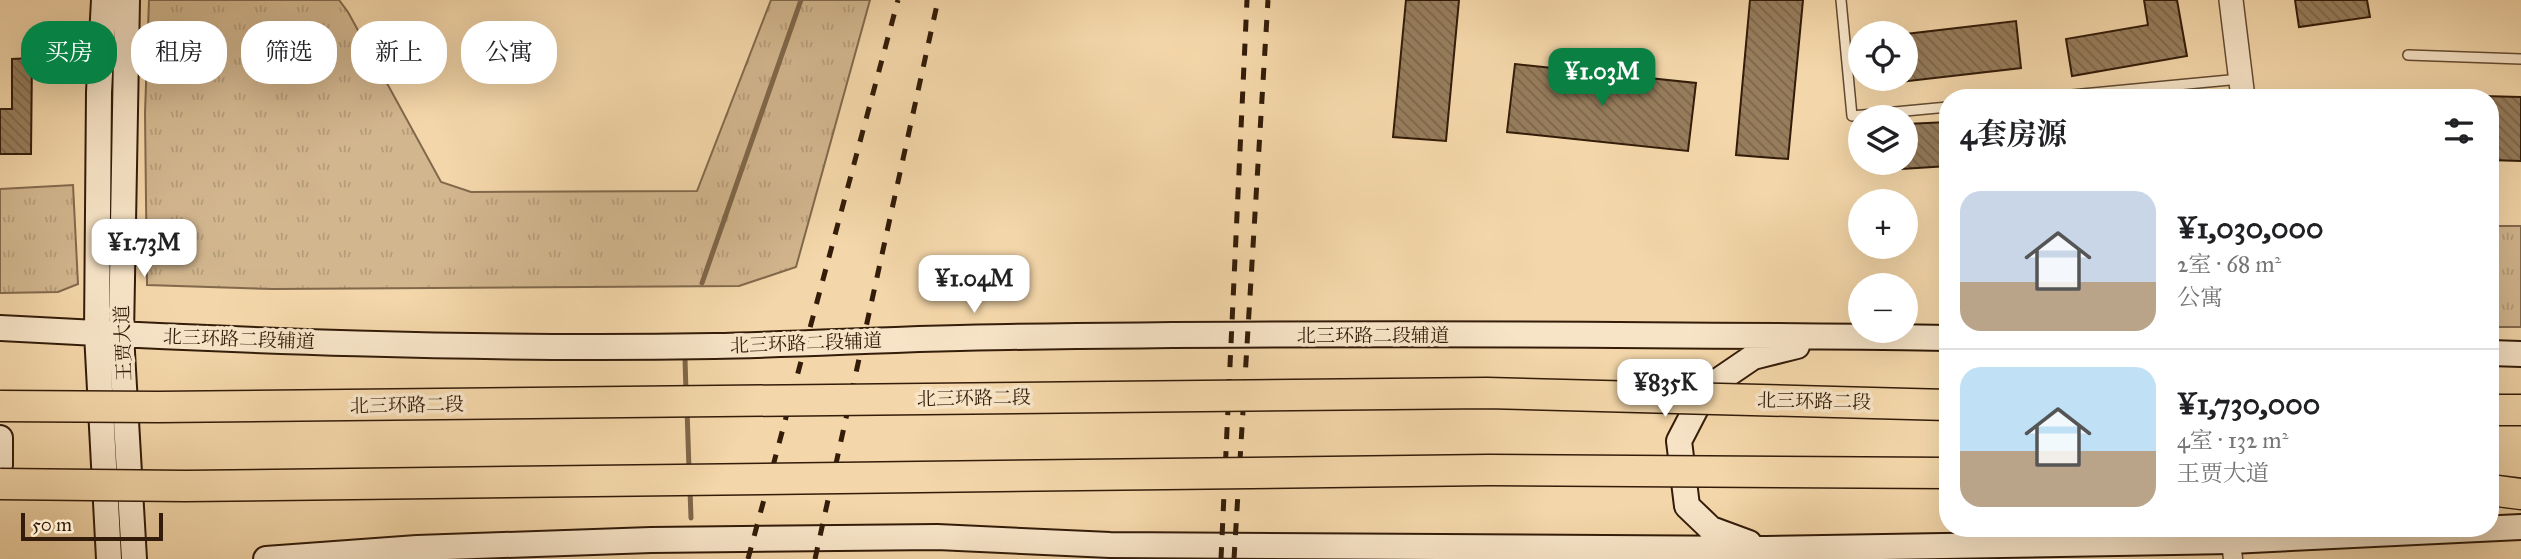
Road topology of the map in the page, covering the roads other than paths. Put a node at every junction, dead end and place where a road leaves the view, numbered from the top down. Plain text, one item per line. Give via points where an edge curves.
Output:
1 (104, 0) edge
2 (127, 0) edge
3 (1841, 0) edge
4 (2231, 0) edge
5 (2408, 55) dead end
6 (2521, 59) edge
7 (2243, 88) edge
8 (2223, 89) edge
9 (1939, 108) edge
10 (0, 328) edge
11 (109, 334) junction
12 (1838, 337) junction
13 (1939, 338) edge
14 (2499, 353) edge
15 (2521, 354) edge
16 (1939, 405) edge
17 (0, 406) edge
18 (0, 438) edge
19 (0, 465) edge
20 (1939, 473) edge
21 (2499, 477) edge
22 (2521, 477) edge
23 (0, 484) edge
24 (184, 486) junction
25 (2499, 491) edge
26 (2521, 494) edge
27 (0, 502) edge
28 (2521, 527) edge
29 (2499, 529) edge
30 (2395, 537) edge
31 (1110, 545) junction
32 (1766, 549) junction
33 (389, 550) junction
34 (2232, 550) edge
35 (109, 559) edge
36 (134, 559) edge
37 (266, 559) edge
38 (461, 559) edge
39 (1018, 559) edge

1 - 11 main road, 王贾大道 via 99,92
2 - 11 main road, 王贾大道
3 - 9 lane via 1852,116
4 - 7 street
5 - 6 lane
7 - 8 lane
10 - 11 main road, 北三环路二段辅道
11 - 12 main road, 北三环路二段辅道 via 435,345 662,346 1017,337
11 - 35 main road, 王贾大道
11 - 36 main road, 王贾大道
12 - 13 main road, 北三环路二段辅道
12 - 32 main road via 1753,357 1706,389 1679,441 1687,506 1711,529
14 - 15 main road
16 - 17 highway, 北三环路二段, bridge via 1487,393
18 - 19 main road
20 - 24 highway, bridge via 1489,470
21 - 22 highway
23 - 24 highway, bridge
24 - 27 highway, bridge
25 - 26 highway
28 - 29 main road
30 - 34 main road
31 - 32 main road
31 - 33 main road via 937,537 651,540
31 - 39 main road
32 - 34 main road
33 - 37 main road
33 - 38 main road

